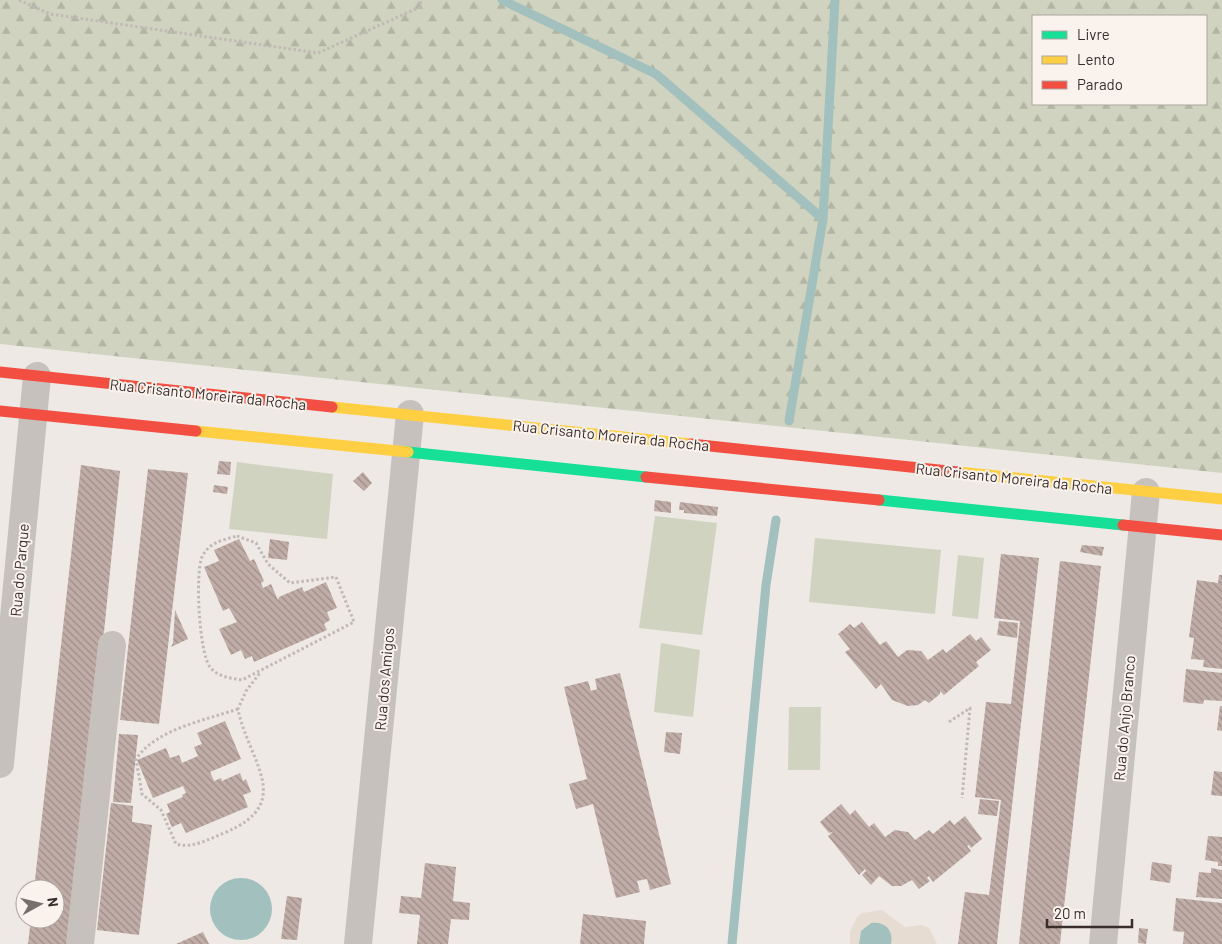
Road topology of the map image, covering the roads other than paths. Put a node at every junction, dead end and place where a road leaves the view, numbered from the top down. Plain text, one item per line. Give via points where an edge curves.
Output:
1 (0, 372) edge
2 (37, 376) junction
3 (0, 411) edge
4 (33, 414) junction
5 (410, 414) junction
6 (405, 450) junction
7 (1146, 492) junction
8 (1222, 499) edge
9 (1142, 527) junction
10 (1222, 535) edge
11 (112, 645) dead end
12 (0, 764) edge
13 (80, 944) edge
14 (358, 944) edge
15 (1103, 944) edge

1 - 2 main road, Rua Crisanto Moreira da Rocha
2 - 4 street, Rua do Parque
2 - 5 main road, Rua Crisanto Moreira da Rocha
3 - 4 main road
4 - 6 main road
4 - 12 street, Rua do Parque
5 - 6 street, Rua dos Amigos
5 - 7 main road, Rua Crisanto Moreira da Rocha
6 - 9 main road
6 - 14 street, Rua dos Amigos
7 - 8 main road, Rua Crisanto Moreira da Rocha
7 - 9 street, Rua do Anjo Branco
9 - 10 main road
9 - 15 street, Rua do Anjo Branco
11 - 13 street

